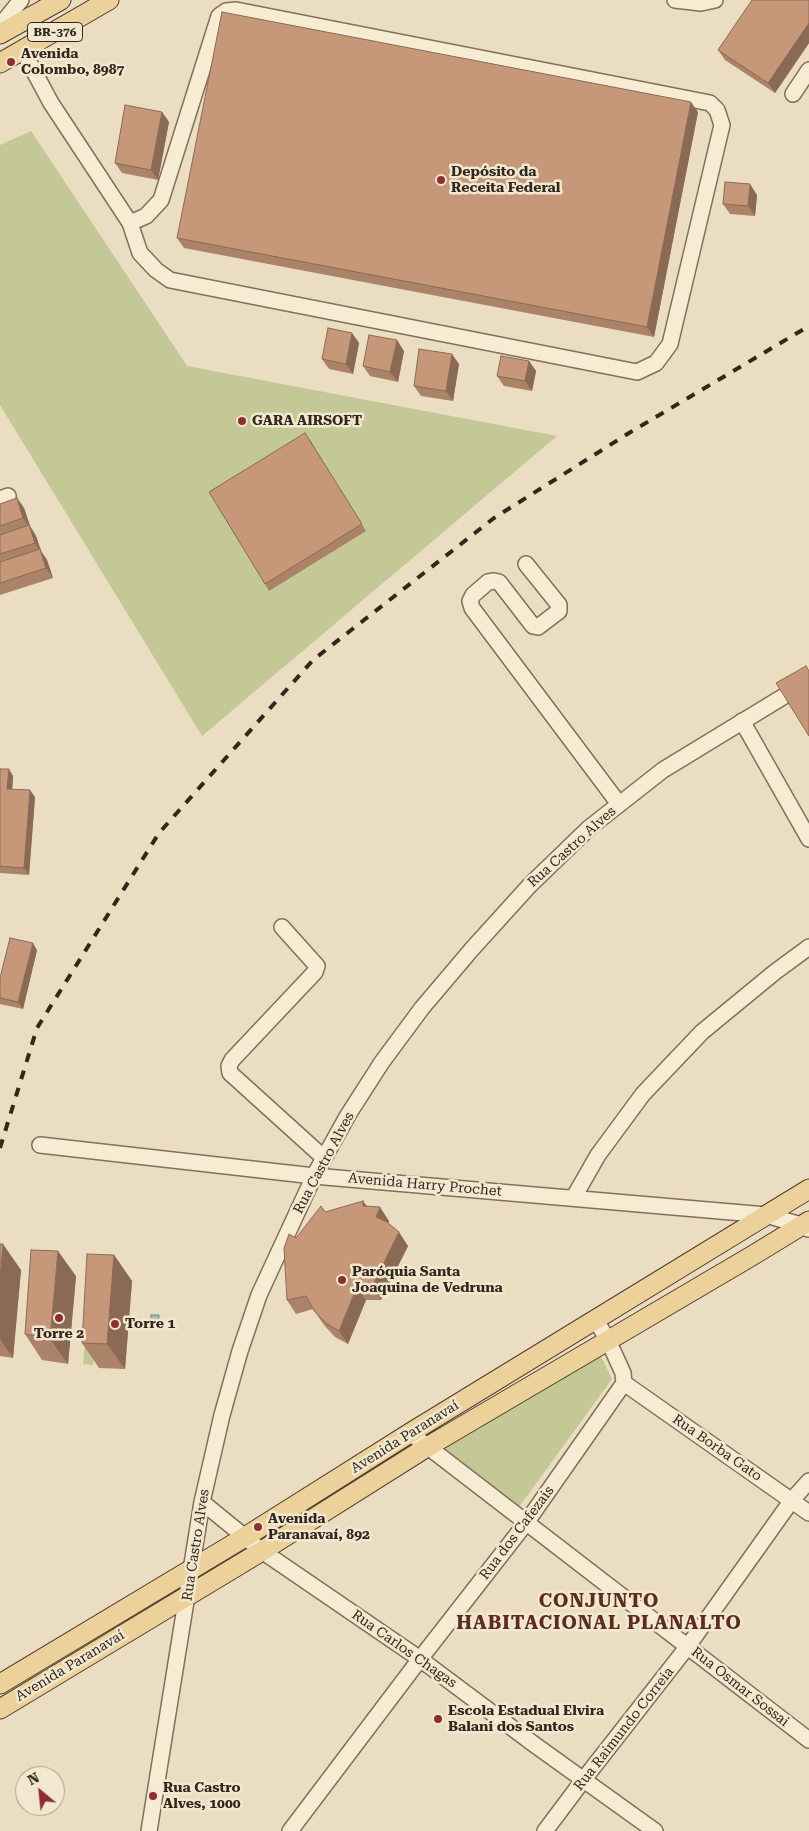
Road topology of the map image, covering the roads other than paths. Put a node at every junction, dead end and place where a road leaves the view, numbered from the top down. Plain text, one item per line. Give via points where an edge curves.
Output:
1 (21, 0) edge
2 (61, 0) edge
3 (109, 0) edge
4 (675, 0) edge
5 (715, 0) edge
6 (0, 26) edge
7 (0, 34) edge
8 (23, 51) junction
9 (2, 63) edge
10 (809, 70) edge
11 (793, 94) dead end
12 (130, 223) junction
13 (526, 564) dead end
14 (809, 681) edge
15 (742, 722) junction
16 (619, 804) junction
17 (809, 839) edge
18 (282, 927) dead end
19 (809, 947) edge
20 (40, 1145) dead end
21 (324, 1158) junction
22 (314, 1176) junction
23 (809, 1189) edge
24 (574, 1197) junction
25 (766, 1215) junction
26 (806, 1225) edge
27 (595, 1319) junction
28 (608, 1340) junction
29 (624, 1383) junction
30 (410, 1433) junction
31 (427, 1447) junction
32 (809, 1481) edge
33 (792, 1500) junction
34 (202, 1502) junction
35 (809, 1513) edge
36 (526, 1523) junction
37 (245, 1538) junction
38 (262, 1551) junction
39 (190, 1571) junction
40 (188, 1594) junction
41 (688, 1646) junction
42 (420, 1659) junction
43 (0, 1684) edge
44 (0, 1709) edge
45 (809, 1740) edge
46 (584, 1779) junction
47 (149, 1831) edge
48 (290, 1831) edge
49 (545, 1831) edge
50 (655, 1831) edge

1 - 6 street
2 - 7 main road, BR-376
3 - 8 main road, BR-376
4 - 5 street via 701,3
8 - 9 main road, BR-376
8 - 12 street via 51,103
10 - 11 street
12 - 12 street via 146,216 161,200 219,16 226,11 236,10 710,103 717,110 722,125 670,344 656,363 637,372 170,280 140,253
13 - 16 street via 558,605 558,611 538,627 533,626 499,582 494,581 473,595 470,601 472,608
14 - 15 street, Rua Castro Alves
15 - 16 street, Rua Castro Alves via 663,770
15 - 17 street
16 - 21 street, Rua Castro Alves via 588,828 530,885 422,1008 382,1062
18 - 21 street via 316,966 315,972 232,1060 230,1073
19 - 24 street via 702,1032 643,1094 598,1154
20 - 22 street, Avenida Harry Prochet
21 - 22 street, Rua Castro Alves
22 - 24 street, Avenida Harry Prochet
22 - 34 street, Rua Castro Alves via 256,1304 222,1414
23 - 25 main road, Avenida Paranavaí
24 - 25 street, Avenida Harry Prochet
25 - 26 street, Avenida Harry Prochet
25 - 27 main road, Avenida Paranavaí
26 - 28 main road, Avenida Paranavaí
27 - 28 street
27 - 30 main road, Avenida Paranavaí
28 - 29 street via 623,1373
28 - 31 main road, Avenida Paranavaí
29 - 33 street, Rua Borba Gato
29 - 36 street, Rua dos Cafezais
30 - 31 street, Rua Osmar Sossai
30 - 37 main road, Avenida Paranavaí
31 - 36 street, Rua Osmar Sossai
31 - 38 main road, Avenida Paranavaí
32 - 33 street, Rua Raimundo Correia
33 - 35 street, Rua Borba Gato
33 - 41 street, Rua Raimundo Correia
34 - 37 street, Rua Carlos Chagas
34 - 39 street, Rua Castro Alves
36 - 41 street, Rua Osmar Sossai
36 - 42 street, Rua dos Cafezais
37 - 38 street, Rua Carlos Chagas
37 - 39 main road, Avenida Paranavaí
38 - 40 main road, Avenida Paranavaí
38 - 42 street, Rua Carlos Chagas
39 - 40 street, Rua Castro Alves
39 - 43 main road, Avenida Paranavaí
40 - 44 main road, Avenida Paranavaí
40 - 47 street, Rua Castro Alves
41 - 45 street, Rua Osmar Sossai
41 - 46 street, Rua Raimundo Correia
42 - 46 street, Rua Carlos Chagas
42 - 48 street, Rua dos Cafezais
46 - 49 street, Rua Raimundo Correia
46 - 50 street, Rua Carlos Chagas

